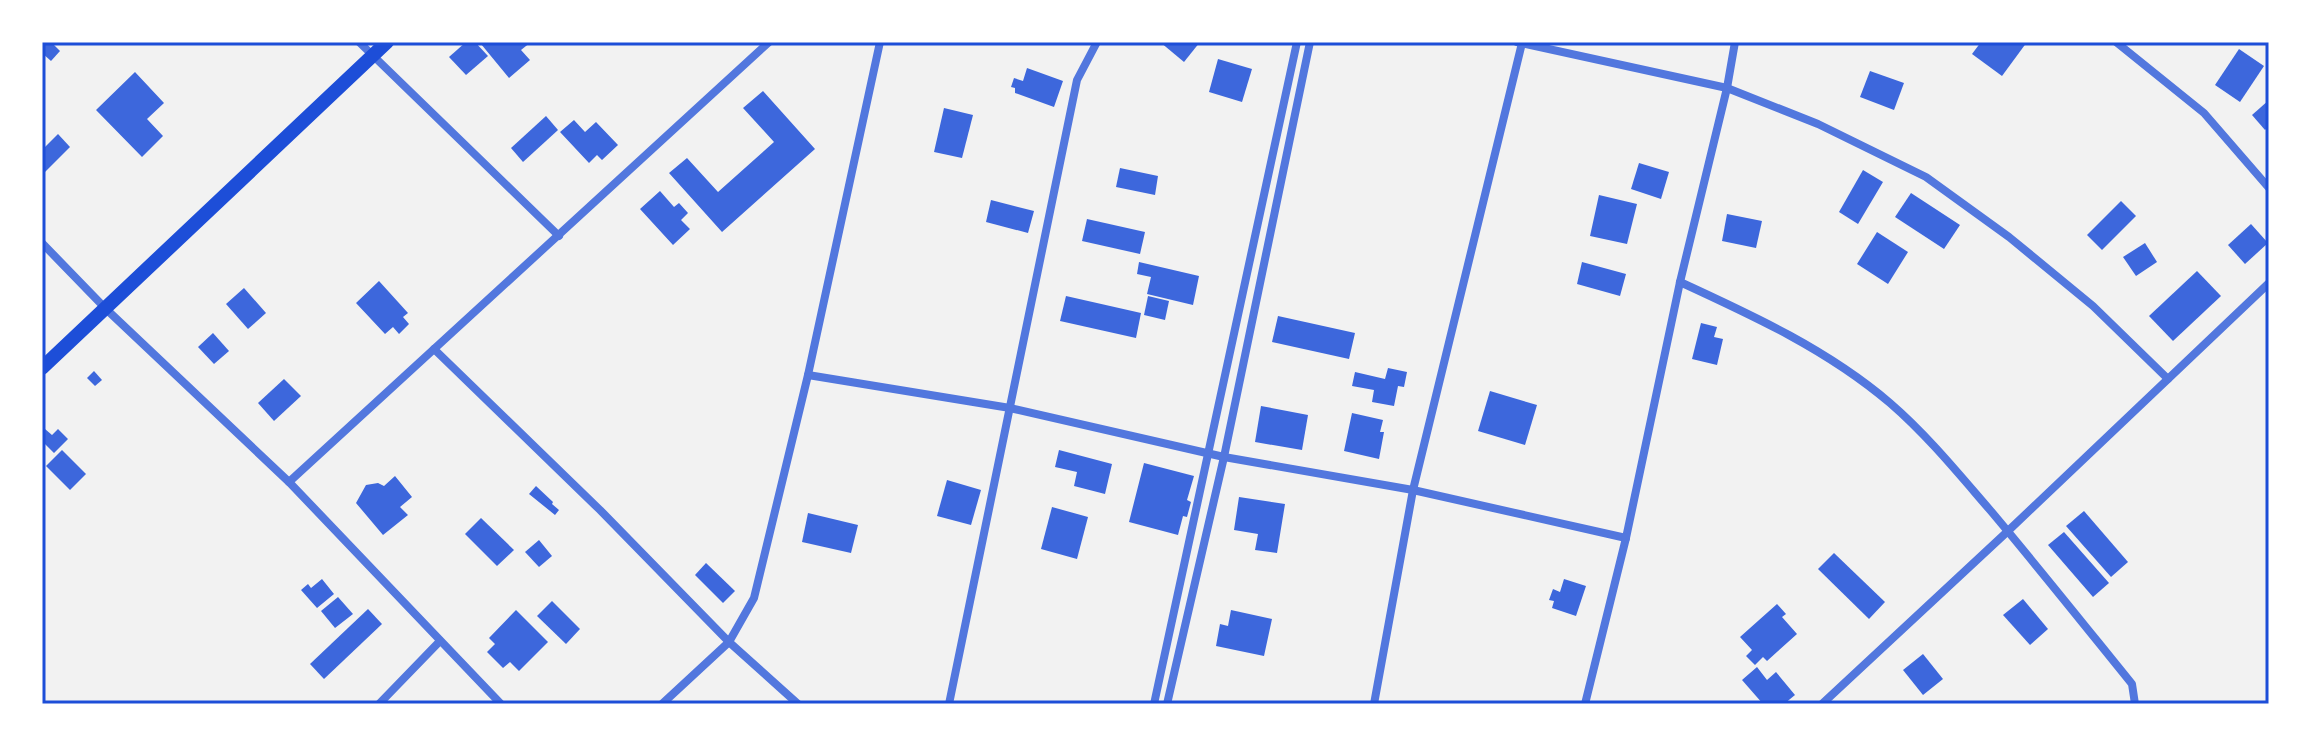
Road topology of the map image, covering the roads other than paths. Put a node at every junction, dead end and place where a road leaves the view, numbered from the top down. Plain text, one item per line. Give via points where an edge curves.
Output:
1 (359, 42) edge
2 (387, 42) edge
3 (769, 42) edge
4 (880, 42) edge
5 (1097, 42) edge
6 (1297, 42) edge
7 (1310, 42) edge
8 (1735, 42) edge
9 (2116, 42) edge
10 (1519, 43) edge
11 (372, 56) junction
12 (1727, 88) junction
13 (2269, 188) edge
14 (1255, 229) junction
15 (1271, 232) junction
16 (559, 236) junction
17 (42, 243) edge
18 (1680, 282) junction
19 (2269, 283) edge
20 (106, 309) junction
21 (434, 349) junction
22 (42, 368) edge
23 (808, 375) junction
24 (2168, 379) junction
25 (1010, 408) junction
26 (1208, 453) junction
27 (1224, 457) junction
28 (289, 482) junction
29 (1413, 490) junction
30 (2008, 531) junction
31 (1626, 538) junction
32 (440, 641) junction
33 (729, 642) junction
34 (379, 704) edge
35 (501, 704) edge
36 (662, 704) edge
37 (798, 704) edge
38 (949, 704) edge
39 (1154, 704) edge
40 (1167, 704) edge
41 (1374, 704) edge
42 (1585, 704) edge
43 (1822, 704) edge
44 (2135, 704) edge

1 - 11 street
2 - 11 highway
3 - 16 street
4 - 23 street
5 - 25 street via 1077,80
6 - 14 street
7 - 15 street
8 - 12 street
9 - 13 street via 2204,113
10 - 12 street
10 - 29 street
11 - 16 street
11 - 20 highway
12 - 18 street
12 - 24 street via 1818,124 1926,177 2093,306
14 - 15 street
14 - 26 street
15 - 27 street
16 - 21 street
17 - 20 street
18 - 30 street via 1770,323 1890,403
18 - 31 street
19 - 24 street
20 - 22 highway
20 - 28 street
21 - 28 street
21 - 33 street
23 - 25 street
23 - 33 street via 754,598
24 - 30 street
25 - 26 street
25 - 38 street
26 - 27 street
26 - 39 street
27 - 29 street
27 - 40 street
28 - 32 street
29 - 31 street
29 - 41 street
30 - 43 street
30 - 44 street via 2132,684
31 - 42 street
32 - 34 street
32 - 35 street
33 - 36 street
33 - 37 street

